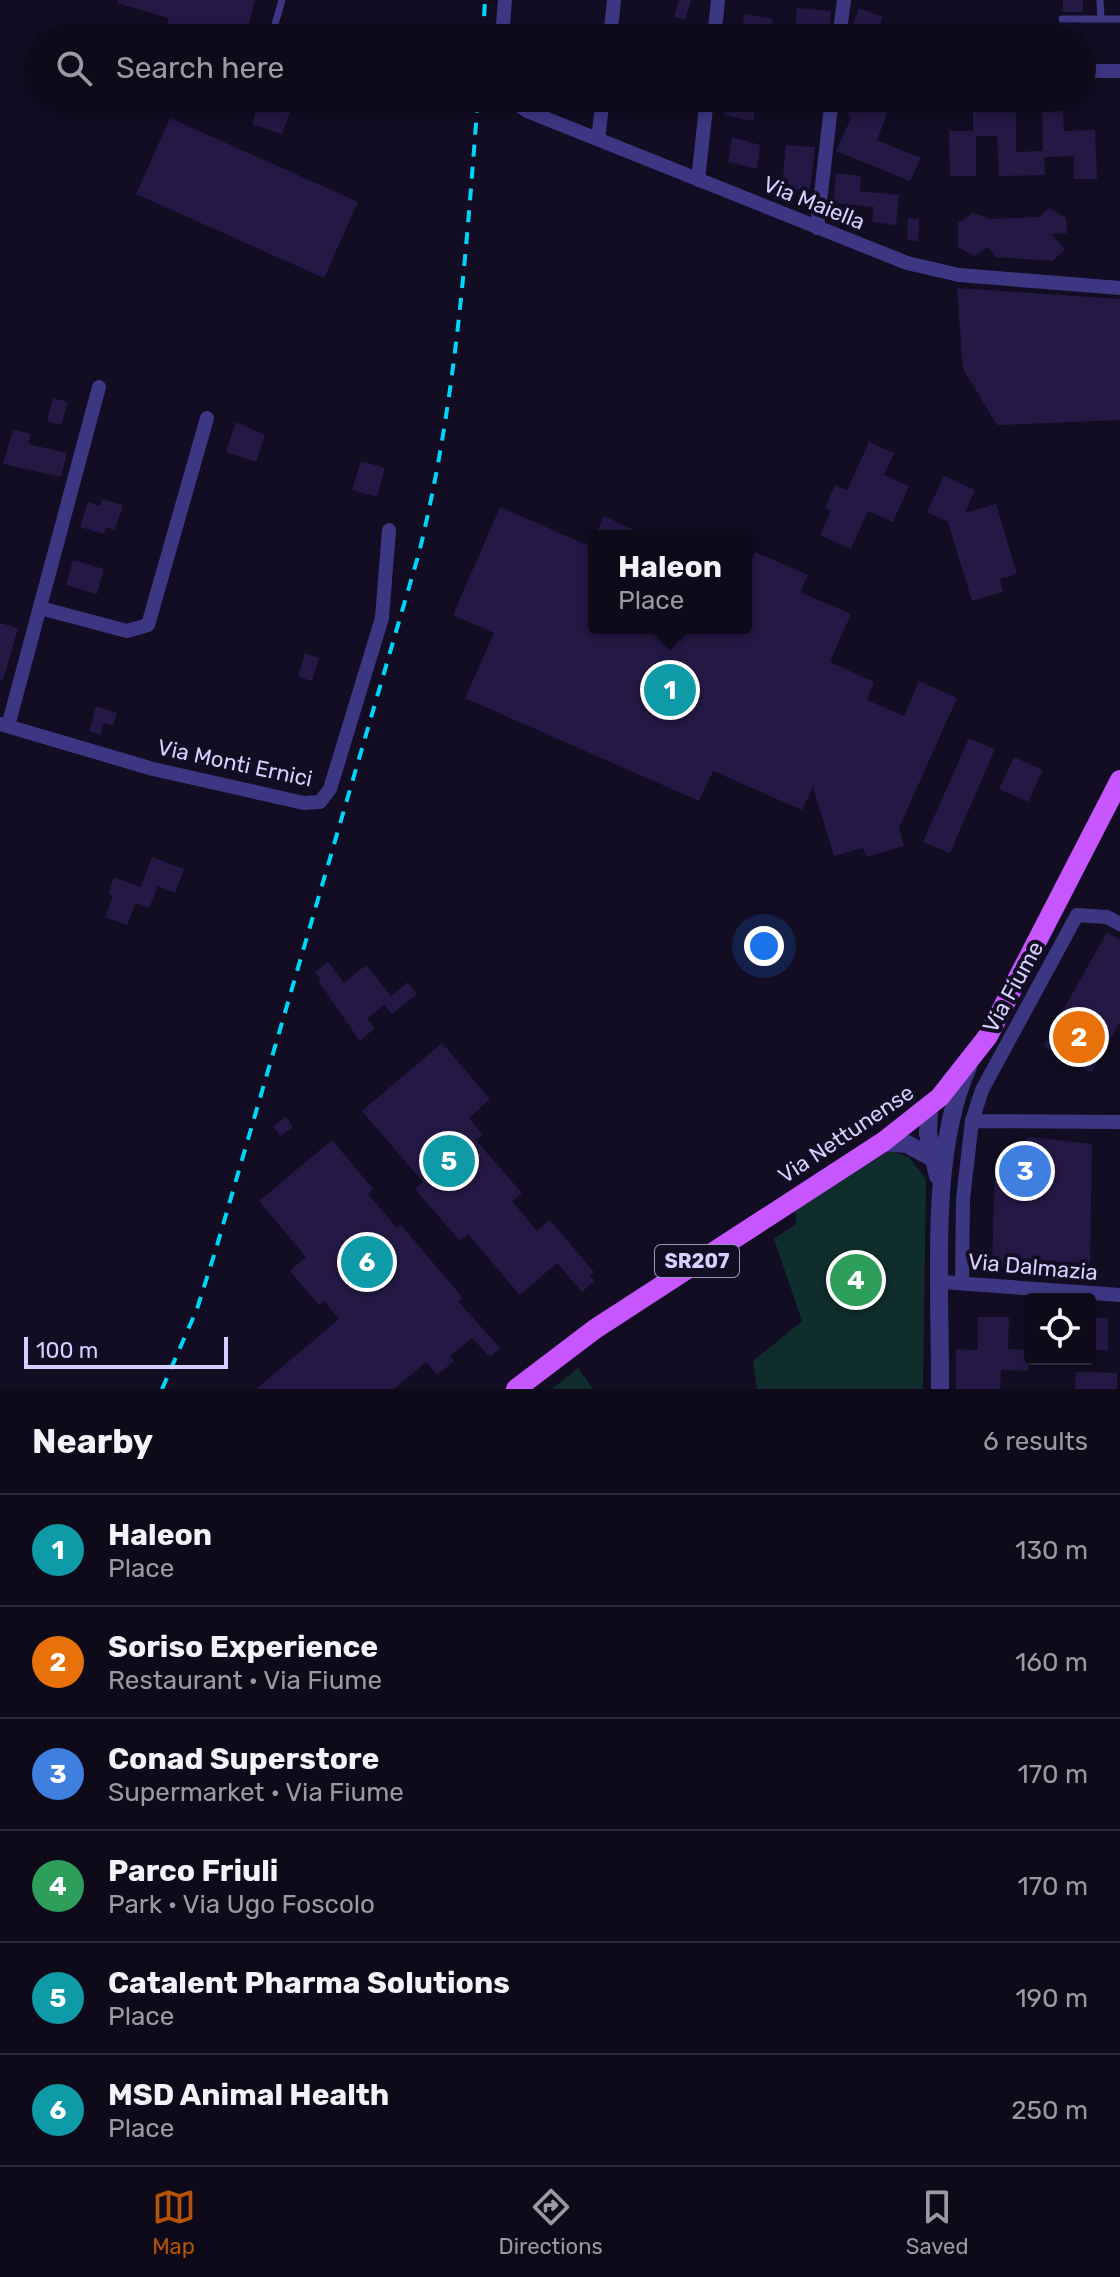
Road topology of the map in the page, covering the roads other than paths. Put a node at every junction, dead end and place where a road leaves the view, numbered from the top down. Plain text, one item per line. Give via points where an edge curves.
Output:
1 (282, 0) edge
2 (505, 0) edge
3 (614, 0) edge
4 (718, 0) edge
5 (844, 0) edge
6 (1100, 0) edge
7 (1062, 19) dead end
8 (1101, 19) junction
9 (1120, 19) edge
10 (275, 24) edge
11 (503, 24) edge
12 (611, 24) edge
13 (715, 24) edge
14 (841, 24) edge
15 (1096, 71) edge
16 (1120, 71) edge
17 (531, 112) edge
18 (601, 112) edge
19 (705, 112) edge
20 (830, 112) edge
21 (598, 139) junction
22 (698, 180) junction
23 (817, 228) junction
24 (1120, 288) edge
25 (99, 387) dead end
26 (207, 418) dead end
27 (389, 530) dead end
28 (40, 608) junction
29 (4, 725) edge
30 (1120, 780) edge
31 (1120, 924) edge
32 (971, 1060) junction
33 (929, 1108) junction
34 (972, 1121) junction
35 (1114, 1122) edge
36 (883, 1142) junction
37 (943, 1154) junction
38 (967, 1159) junction
39 (941, 1282) junction
40 (962, 1283) junction
41 (1120, 1295) edge
42 (516, 1389) edge
43 (940, 1389) edge

1 - 10 lane
2 - 11 street
3 - 12 street
4 - 13 street
5 - 14 street
6 - 8 lane
7 - 8 lane
8 - 9 lane
15 - 16 street
17 - 21 street, Via Maiella
18 - 21 street
19 - 22 street
20 - 23 street
21 - 22 street, Via Maiella
22 - 23 street, Via Maiella
23 - 24 street, Via Maiella via 940,272
25 - 28 street, Via Monti Ernici
26 - 28 street via 148,625 127,631
27 - 29 street, Via Monti Ernici via 379,628 330,789 320,802 192,779
28 - 29 street, Via Monti Ernici
30 - 32 main road, Via Nettunense / SR207 via 1020,977
31 - 34 street, Via Fiume via 1107,917 1077,915 982,1090
32 - 33 main road, Via Nettunense / SR207
32 - 37 street
33 - 36 main road, Via Nettunense / SR207
33 - 37 street via 928,1134
34 - 35 street
34 - 38 street, Via Fiume
36 - 37 street
36 - 42 main road, Via Nettunense / SR207 via 624,1310
37 - 38 street
37 - 39 street
38 - 40 street, Via Fiume
39 - 40 street, Via Dalmazia
39 - 43 street
40 - 41 street, Via Dalmazia

